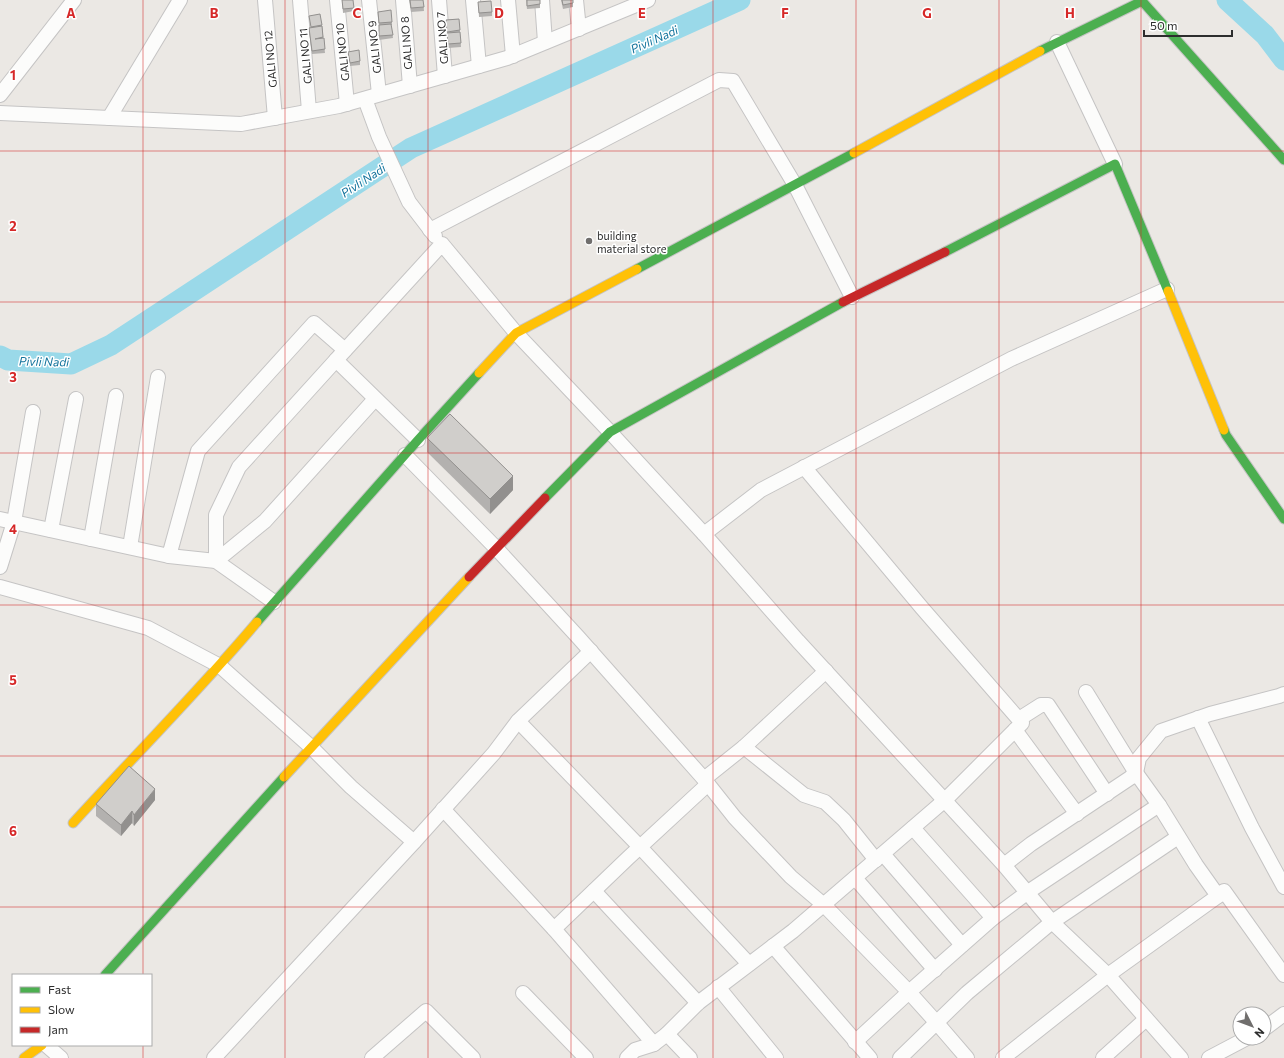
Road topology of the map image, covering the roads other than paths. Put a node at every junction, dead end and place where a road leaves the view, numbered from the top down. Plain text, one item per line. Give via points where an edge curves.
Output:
1 (74, 0) edge
2 (180, 0) edge
3 (265, 0) edge
4 (300, 0) edge
5 (337, 0) edge
6 (369, 0) edge
7 (403, 0) edge
8 (440, 0) edge
9 (473, 0) edge
10 (508, 0) edge
11 (542, 0) edge
12 (576, 0) edge
13 (648, 0) edge
14 (579, 29) junction
15 (546, 42) junction
16 (1056, 42) junction
17 (513, 56) junction
18 (479, 66) junction
19 (445, 76) junction
20 (410, 86) junction
21 (379, 94) junction
22 (0, 95) edge
23 (365, 99) junction
24 (347, 104) junction
25 (309, 111) junction
26 (0, 113) edge
27 (109, 118) junction
28 (275, 118) junction
29 (1284, 160) edge
30 (1115, 164) junction
31 (794, 185) junction
32 (430, 230) junction
33 (442, 244) junction
34 (1167, 289) junction
35 (852, 297) junction
36 (516, 333) junction
37 (341, 355) junction
38 (158, 378) dead end
39 (116, 396) dead end
40 (76, 399) dead end
41 (375, 399) junction
42 (33, 412) dead end
43 (610, 432) junction
44 (418, 440) junction
45 (405, 455) junction
46 (804, 467) junction
47 (1284, 519) edge
48 (7, 520) edge
49 (51, 530) junction
50 (704, 534) junction
51 (92, 539) junction
52 (130, 547) junction
53 (496, 548) junction
54 (169, 556) junction
55 (216, 561) junction
56 (0, 567) edge
57 (0, 587) edge
58 (274, 602) junction
59 (591, 651) junction
60 (220, 666) junction
61 (826, 671) junction
62 (1086, 692) dead end
63 (1284, 694) edge
64 (1198, 718) junction
65 (518, 721) junction
66 (1017, 725) junction
67 (311, 747) junction
68 (744, 747) junction
69 (1136, 773) junction
70 (706, 781) junction
71 (1108, 794) junction
72 (945, 800) junction
73 (1159, 805) junction
74 (443, 809) junction
75 (1077, 814) junction
76 (73, 823) dead end
77 (914, 828) junction
78 (1178, 837) junction
79 (414, 842) junction
80 (640, 847) junction
81 (880, 857) junction
82 (1004, 865) junction
83 (855, 878) junction
84 (1284, 887) edge
85 (594, 891) junction
86 (1028, 892) junction
87 (1218, 896) junction
88 (824, 905) junction
89 (993, 918) junction
90 (1052, 922) junction
91 (554, 929) junction
92 (962, 945) junction
93 (773, 946) junction
94 (749, 964) junction
95 (935, 970) junction
96 (107, 974) edge
97 (1108, 975) junction
98 (1284, 975) edge
99 (718, 987) junction
100 (909, 992) junction
101 (523, 993) dead end
102 (698, 1003) junction
103 (1284, 1014) edge
104 (1146, 1019) junction
105 (936, 1022) junction
106 (1272, 1023) edge
107 (667, 1034) junction
108 (855, 1042) junction
109 (654, 1044) junction
110 (41, 1046) edge
111 (47, 1046) edge
112 (1232, 1046) edge
113 (24, 1058) edge
114 (61, 1058) edge
115 (214, 1058) edge
116 (372, 1058) edge
117 (473, 1058) edge
118 (586, 1058) edge
119 (628, 1058) edge
120 (690, 1058) edge
121 (776, 1058) edge
122 (870, 1058) edge
123 (900, 1058) edge
124 (967, 1058) edge
125 (1003, 1058) edge
126 (1103, 1058) edge
127 (1181, 1058) edge
128 (1209, 1058) edge

1 - 22 street
2 - 27 street
3 - 28 street, GALI NO 12
4 - 25 street, GALI NO 11
5 - 24 street, GALI NO 10
6 - 21 street, GALI NO 9
7 - 20 street, GALI NO 8
8 - 19 street, GALI NO 7
9 - 18 street
10 - 17 street
11 - 15 street
12 - 14 street
13 - 14 street
14 - 15 street
15 - 17 street
16 - 29 street via 1142,1
16 - 30 street
16 - 31 street
17 - 18 street
18 - 19 street
19 - 20 street
20 - 21 street
21 - 23 street
23 - 24 street
23 - 32 street via 379,137 409,202
24 - 25 street
25 - 28 street
26 - 27 street
27 - 28 street via 241,124
30 - 34 street
30 - 35 street
31 - 32 street via 733,81 719,80
31 - 35 street
31 - 36 street
32 - 33 street
33 - 36 street
33 - 37 street
34 - 46 street via 1011,359
34 - 47 street via 1226,436
35 - 43 street
36 - 43 street
36 - 44 street
37 - 41 street
37 - 54 street via 314,323 198,452
37 - 55 street via 240,467 216,515
38 - 52 street
39 - 51 street
40 - 49 street
41 - 44 street
41 - 55 street via 265,521
42 - 48 street
43 - 50 street
43 - 53 street
44 - 45 street
45 - 53 street
45 - 58 street
46 - 50 street via 761,490
46 - 66 street
48 - 49 street
48 - 56 street
49 - 51 street
50 - 61 street
51 - 52 street
52 - 54 street
53 - 59 street
53 - 67 street
54 - 55 street
55 - 58 street
57 - 60 street via 148,628
58 - 60 street
59 - 65 street
59 - 70 street
60 - 67 street
60 - 76 street
61 - 68 street
61 - 72 street
62 - 69 street
63 - 64 street
64 - 69 street via 1161,731 1138,758
64 - 84 street
65 - 74 street via 494,753
65 - 80 street
66 - 71 street via 1041,705 1048,705
66 - 72 street
66 - 75 street
67 - 79 street via 351,787
67 - 96 street
68 - 70 street
68 - 81 street via 804,795 825,802
69 - 71 street
69 - 73 street
70 - 80 street
70 - 88 street via 740,824 791,877
71 - 75 street
72 - 77 street
72 - 82 street
73 - 78 street
73 - 86 street
74 - 79 street
74 - 91 street
75 - 82 street
77 - 81 street
77 - 89 street
78 - 87 street
78 - 90 street
79 - 115 street
80 - 85 street
80 - 94 street
81 - 83 street
81 - 92 street
82 - 86 street
83 - 88 street
83 - 95 street
85 - 91 street
85 - 102 street
86 - 89 street
86 - 90 street
87 - 97 street
87 - 98 street via 1224,891
88 - 93 street
88 - 100 street
89 - 92 street
90 - 97 street
90 - 105 street via 966,992
91 - 109 street
92 - 95 street
93 - 94 street
93 - 108 street
94 - 99 street
95 - 100 street
97 - 104 street
97 - 125 street
99 - 102 street
99 - 121 street
100 - 105 street
100 - 108 street
101 - 118 street
102 - 107 street
103 - 106 street
104 - 126 street
104 - 127 street
105 - 123 street
105 - 124 street
107 - 109 street
107 - 120 street
108 - 122 street
109 - 119 street via 635,1050
110 - 113 street
111 - 114 street
112 - 128 street
116 - 117 street via 426,1011

